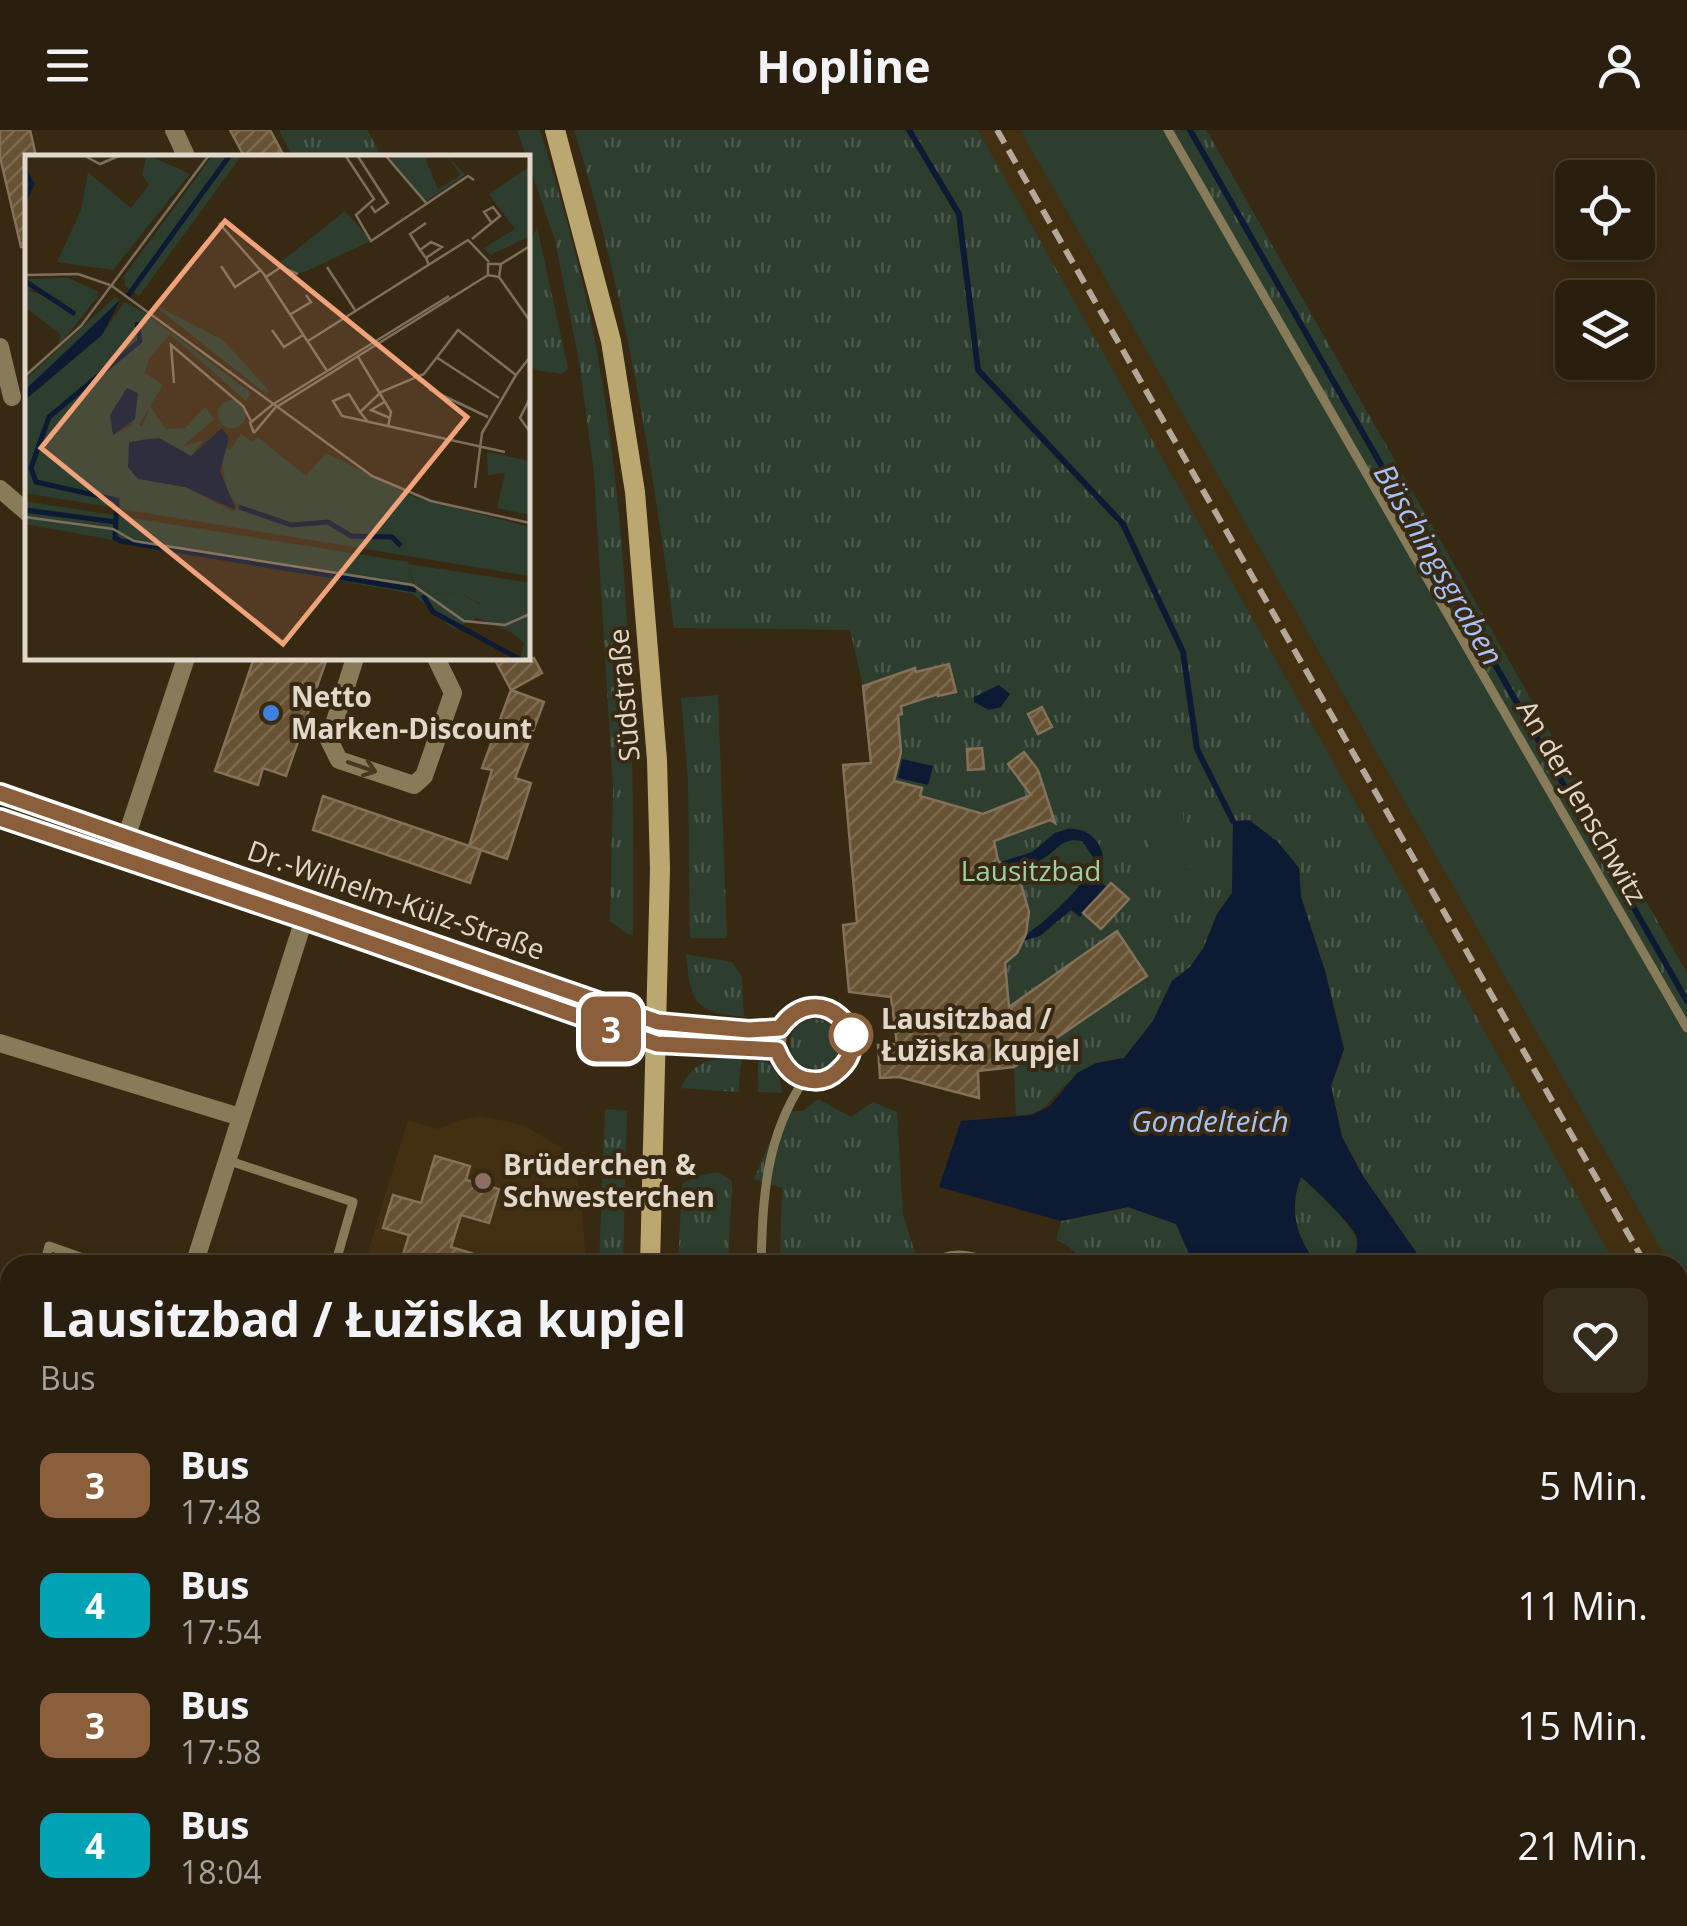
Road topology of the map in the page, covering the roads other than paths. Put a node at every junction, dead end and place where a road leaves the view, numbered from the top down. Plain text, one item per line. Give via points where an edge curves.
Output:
1 (174, 130) edge
2 (555, 130) edge
3 (1168, 130) edge
4 (186, 155) edge
5 (0, 347) edge
6 (12, 397) dead end
7 (0, 489) edge
8 (25, 510) edge
9 (185, 660) edge
10 (354, 660) edge
11 (437, 660) edge
12 (0, 793) edge
13 (0, 818) edge
14 (128, 837) junction
15 (119, 858) junction
16 (304, 920) junction
17 (658, 1022) junction
18 (780, 1028) junction
19 (1687, 1028) edge
20 (0, 1044) edge
21 (657, 1044) junction
22 (777, 1050) junction
23 (804, 1080) junction
24 (240, 1117) junction
25 (227, 1160) junction
26 (47, 1255) edge
27 (75, 1255) edge
28 (197, 1255) edge
29 (337, 1255) edge
30 (650, 1255) edge
31 (762, 1255) edge
32 (0, 1414) edge
33 (0, 1428) edge

1 - 4 street
2 - 17 main road, Südstraße via 611,341 635,492 657,760
3 - 19 lane, An der Jenschwitz
5 - 6 street
7 - 8 street
9 - 14 street
10 -> 11 street via 329,740 339,760 414,785 424,776 453,693
12 - 14 street, Dr.-Wilhelm-Külz-Straße
13 - 15 street, Dr.-Wilhelm-Külz-Straße
14 - 15 street
14 - 17 street, Dr.-Wilhelm-Külz-Straße
15 - 16 street, Dr.-Wilhelm-Külz-Straße
16 - 21 street, Dr.-Wilhelm-Külz-Straße
16 - 24 street
17 - 18 street, Dr.-Wilhelm-Külz-Straße
17 - 21 main road, Südstraße
18 - 22 street
18 - 23 street via 802,1008 820,1006 846,1023 852,1046 843,1068 830,1078
20 - 24 street
21 - 22 street, Dr.-Wilhelm-Külz-Straße
21 - 30 main road, Südstraße
22 - 23 street
23 - 31 lane via 783,1111 766,1176
24 - 25 street
25 - 28 street
25 - 29 lane via 353,1202
26 - 27 lane via 49,1246
32 - 33 lane

